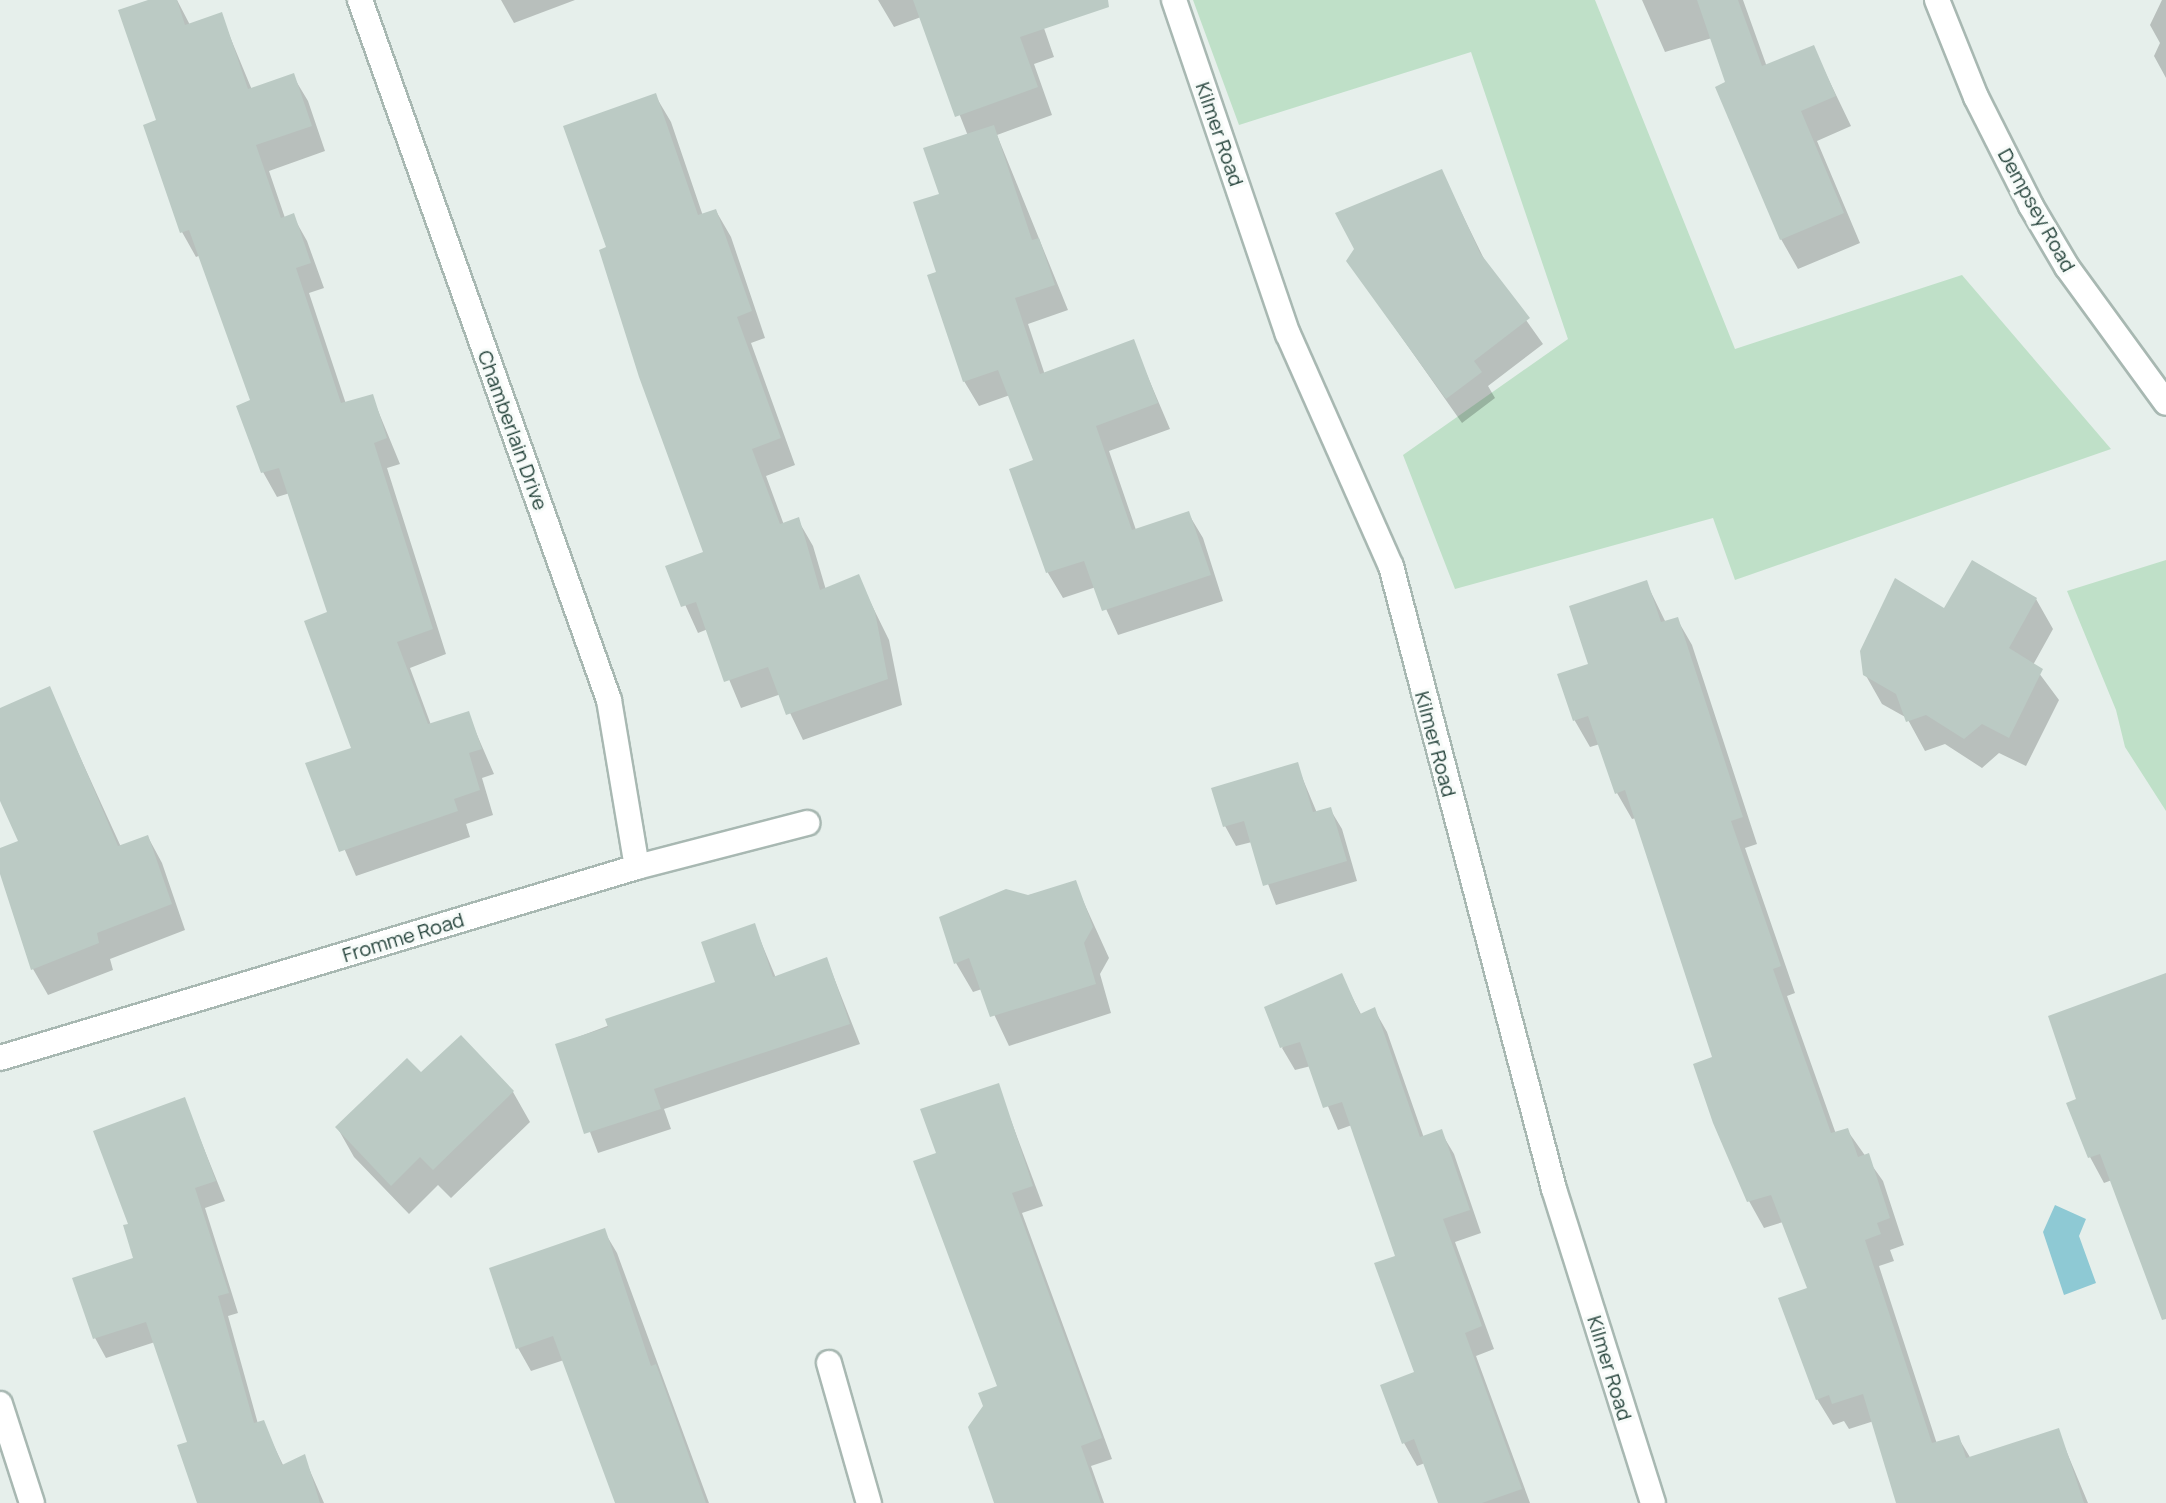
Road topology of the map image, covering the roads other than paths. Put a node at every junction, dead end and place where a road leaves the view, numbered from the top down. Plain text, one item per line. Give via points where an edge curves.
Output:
1 (360, 0) edge
2 (1174, 0) edge
3 (1937, 0) edge
4 (2166, 403) edge
5 (807, 823) dead end
6 (637, 867) junction
7 (0, 1058) edge
8 (829, 1363) dead end
9 (0, 1404) edge
10 (32, 1503) edge
11 (869, 1503) edge
12 (1653, 1503) edge

1 - 6 street, Chamberlain Drive via 609,700
2 - 12 street, Kilmer Road via 1288,334 1391,566 1554,1189
3 - 4 street, Dempsey Road via 1976,97 2031,206 2067,267
5 - 6 street, Fromme Road
6 - 7 street, Fromme Road
8 - 11 street
9 - 10 street

